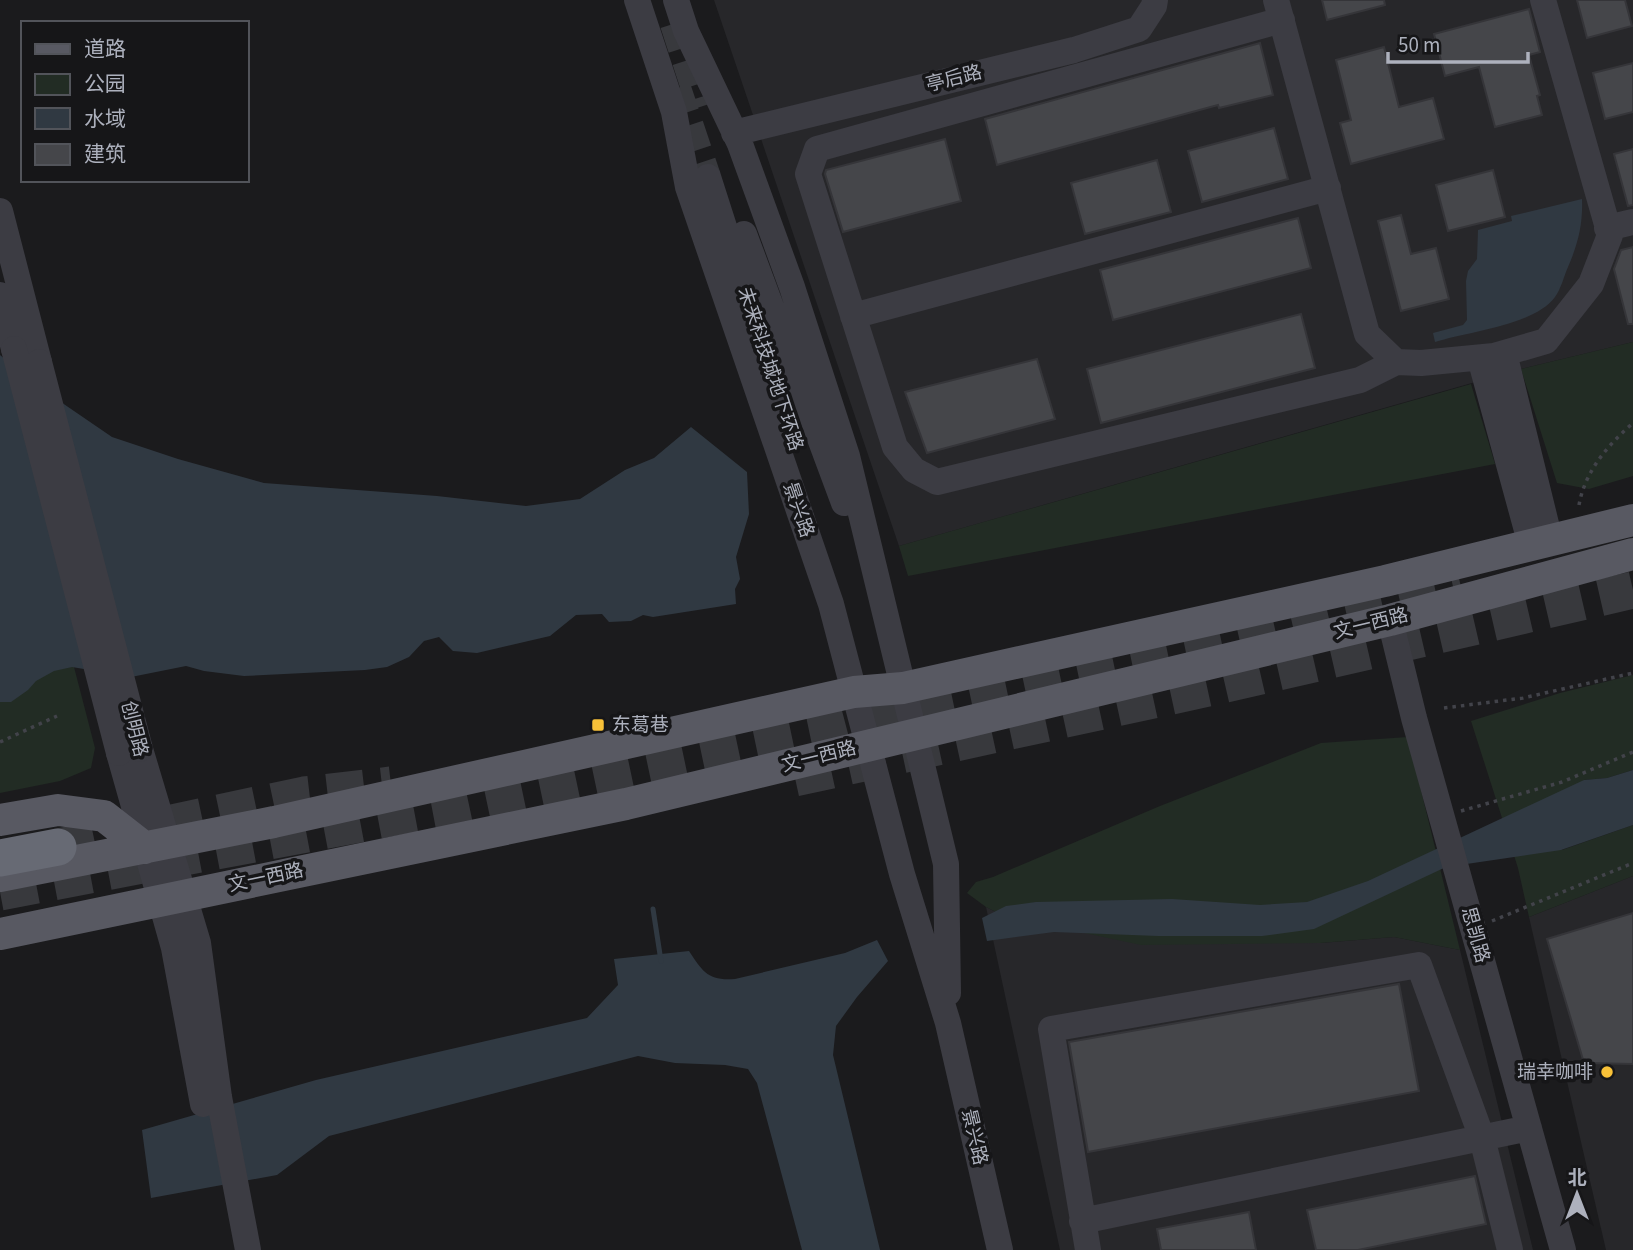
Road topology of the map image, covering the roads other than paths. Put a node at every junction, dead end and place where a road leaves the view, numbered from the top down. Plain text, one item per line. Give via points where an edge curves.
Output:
1 (637, 0) edge
2 (676, 0) edge
3 (1155, 0) edge
4 (1543, 0) edge
5 (1279, 10) edge
6 (734, 133) junction
7 (1328, 188) junction
8 (0, 211) edge
9 (1633, 222) edge
10 (1607, 228) junction
11 (0, 295) edge
12 (853, 316) junction
13 (1492, 356) junction
14 (1396, 362) junction
15 (1633, 520) edge
16 (1540, 543) junction
17 (1633, 554) edge
18 (878, 586) junction
19 (831, 604) junction
20 (1390, 620) junction
21 (903, 688) junction
22 (854, 692) junction
23 (914, 734) junction
24 (868, 745) junction
25 (126, 754) junction
26 (0, 820) edge
27 (156, 845) junction
28 (58, 847) tunnel mouth
29 (0, 858) edge
30 (0, 876) edge
31 (172, 898) junction
32 (0, 934) edge
33 (948, 1023) junction
34 (1529, 1128) junction
35 (1482, 1138) junction
36 (231, 1203) junction
37 (1082, 1221) junction
38 (233, 1250) edge
39 (248, 1250) edge
40 (1000, 1250) edge
41 (1088, 1250) edge
42 (1510, 1250) edge
43 (1563, 1250) edge

1 - 19 street, 景兴路 via 674,112 688,187
2 - 6 street, 景兴路
3 - 6 street, 亭后路 via 1139,30
4 - 10 street
5 - 7 street
5 - 12 street via 817,149 808,174
6 - 18 street, 景兴路 via 792,287 847,456
7 - 12 street
7 - 14 street via 1367,334
8 - 25 street, 创明路, bridge via 39,362
9 - 10 street
10 - 13 street via 1609,236 1591,284 1546,341
11 - 25 street, 创明路, bridge
12 - 14 street via 895,447 914,470 937,482 1360,380
13 - 14 street
13 - 16 street
15 - 16 main road, 文一西路
16 - 21 main road, 文一西路
17 - 20 main road, 文一西路
18 - 19 street, 未来科技城地下环路 via 715,174 807,486
18 - 21 street, 景兴路
19 - 22 street, 景兴路
20 - 23 main road, 文一西路
20 - 34 street, 思凯路
21 - 22 main road, 文一西路
21 - 23 street, 景兴路
22 - 24 street, 景兴路
22 - 27 main road, 文一西路
23 - 24 main road, 文一西路
23 - 33 street, 景兴路 via 946,864
24 - 31 main road, 文一西路 via 626,804
24 - 33 street, 景兴路
25 - 27 street, 创明路
26 - 27 main road via 58,810 104,816
27 - 30 main road, 文一西路
27 - 31 street, 创明路
28 - 29 highway
31 - 32 main road, 文一西路
31 - 36 street, 创明路 via 174,948
33 - 40 street, 景兴路
34 - 35 street
34 - 43 street, 思凯路
35 - 37 street
35 - 37 street via 1419,965 1051,1029
35 - 42 street
36 - 38 street, 创明路
36 - 39 street, 创明路
37 - 41 street

